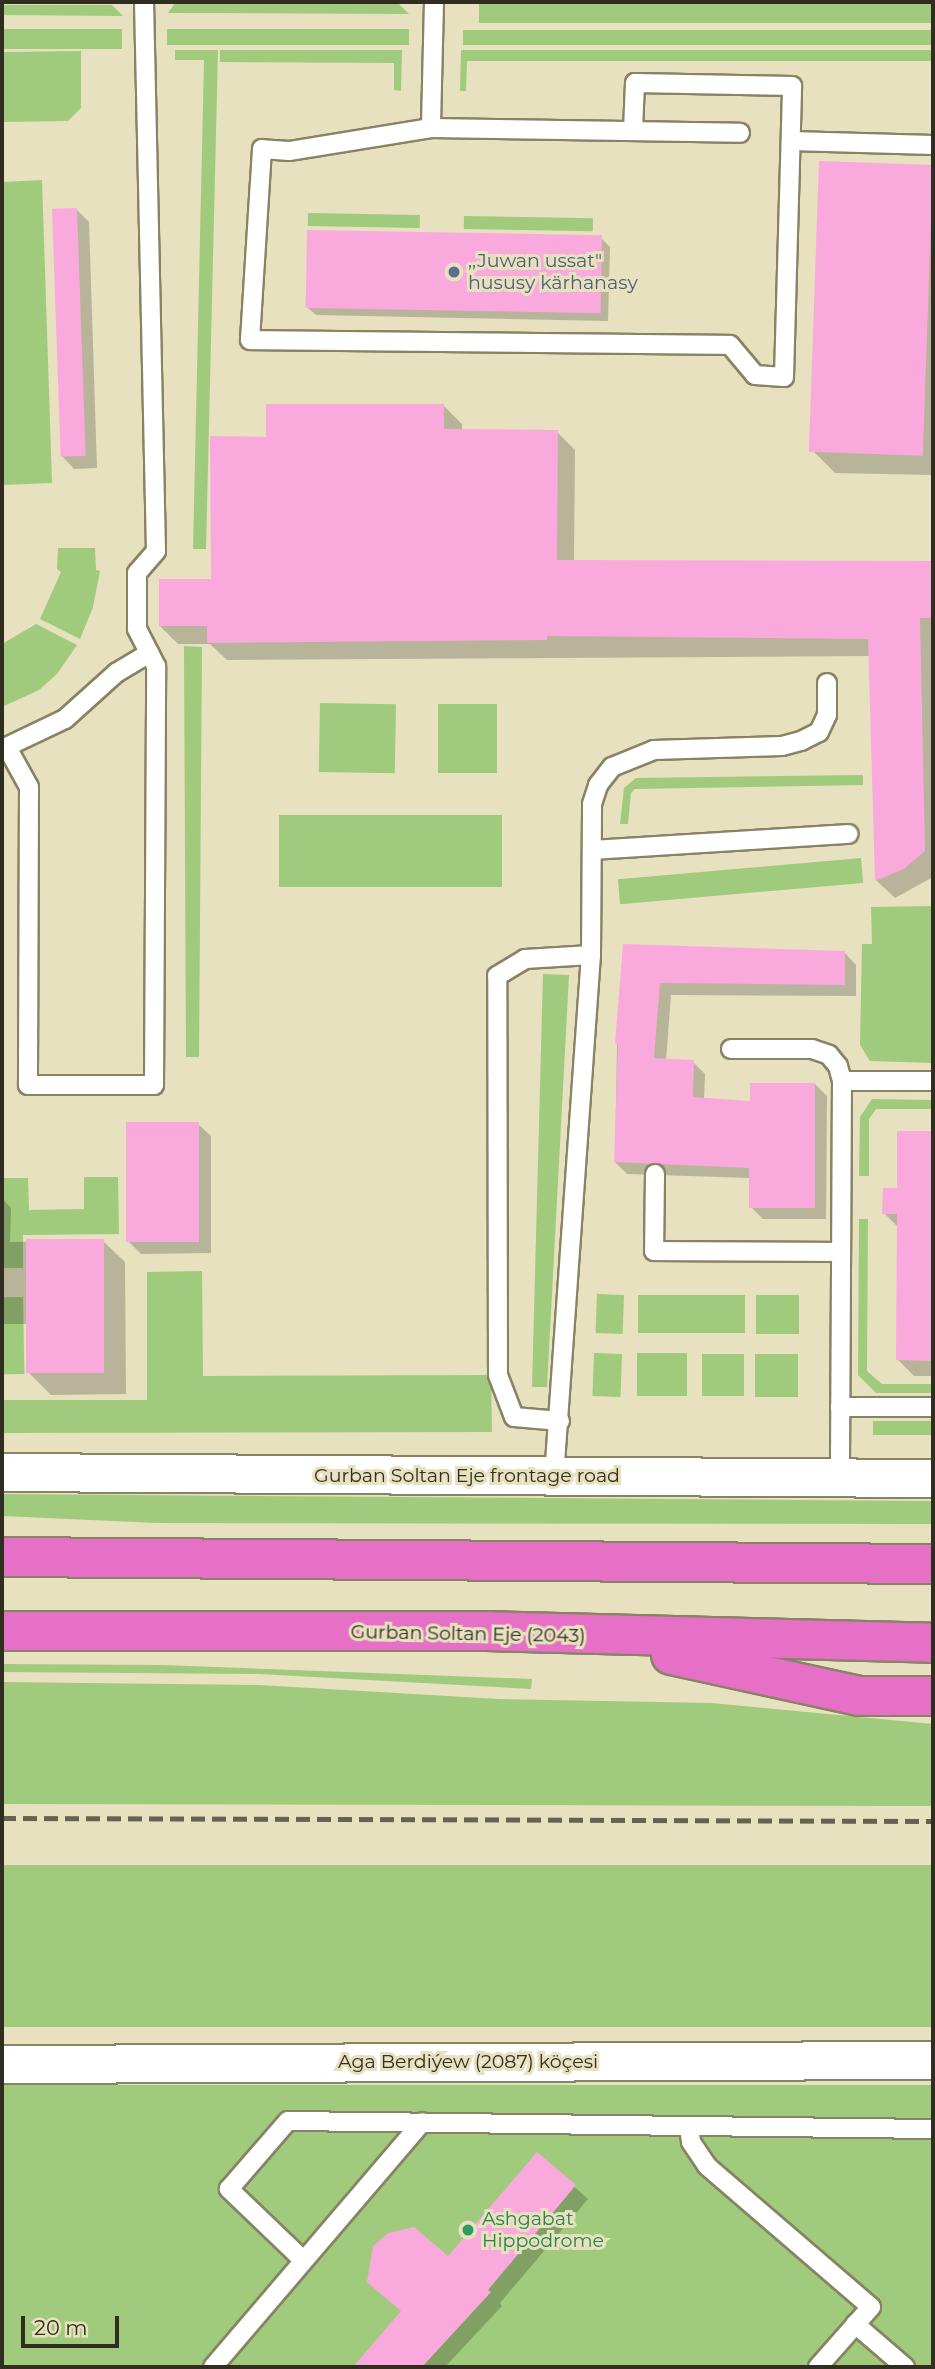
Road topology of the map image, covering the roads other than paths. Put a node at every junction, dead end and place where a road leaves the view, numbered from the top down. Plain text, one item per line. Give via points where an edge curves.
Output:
1 (144, 2) edge
2 (434, 2) edge
3 (431, 128) junction
4 (633, 131) junction
5 (740, 133) dead end
6 (791, 141) junction
7 (933, 145) edge
8 (149, 653) junction
9 (827, 683) dead end
10 (5, 749) edge
11 (848, 834) dead end
12 (593, 850) junction
13 (591, 955) junction
14 (731, 1049) dead end
15 (842, 1081) junction
16 (933, 1081) edge
17 (655, 1174) dead end
18 (841, 1252) junction
19 (840, 1407) junction
20 (933, 1407) edge
21 (560, 1422) junction
22 (2, 1472) edge
23 (554, 1477) junction
24 (840, 1478) junction
25 (933, 1478) edge
26 (2, 1557) edge
27 (933, 1564) edge
28 (2, 1631) edge
29 (584, 1636) junction
30 (933, 1643) edge
31 (933, 1696) edge
32 (933, 2060) edge
33 (2, 2064) edge
34 (422, 2122) junction
35 (690, 2126) junction
36 (933, 2129) edge
37 (303, 2260) junction
38 (855, 2325) junction
39 (213, 2367) edge
40 (818, 2367) edge
41 (905, 2367) edge

1 - 8 lane via 156,551 137,573 137,629
2 - 3 lane
3 - 4 lane
3 - 6 lane via 289,151 262,149 250,340 730,345 755,375 784,377
4 - 5 lane
4 - 6 lane via 635,83 792,86
6 - 7 lane
8 - 10 lane via 116,673 65,719
8 - 10 lane via 156,666 154,1085 28,1085 29,788
9 - 12 lane via 827,715 819,732 801,741 782,746 654,750 612,767 598,785 593,804
11 - 12 lane
12 - 13 lane
13 - 21 lane
13 - 21 lane via 524,959 498,976 498,1375 514,1417
14 - 15 lane via 811,1049 828,1055 838,1066
15 - 16 lane
15 - 18 lane
17 - 18 lane via 654,1251
18 - 19 lane
19 - 20 lane
19 - 24 lane
21 - 23 lane
22 - 23 street, Gurban Soltan Eje frontage road
23 - 24 street, Gurban Soltan Eje frontage road
24 - 25 street, Gurban Soltan Eje frontage road
26 - 27 highway
28 - 29 highway, Gurban Soltan Eje (2043) via 487,1631
29 - 30 highway, Gurban Soltan Eje (2043)
29 - 31 highway via 859,1696
32 - 33 street, Aga Berdiýew (2087) köçesi
34 - 35 lane
34 - 37 lane
34 - 37 lane via 288,2121 245,2170 229,2189
35 - 36 lane
35 - 38 lane via 691,2142 706,2166 871,2307
37 - 39 lane
38 - 40 lane
38 - 41 lane

